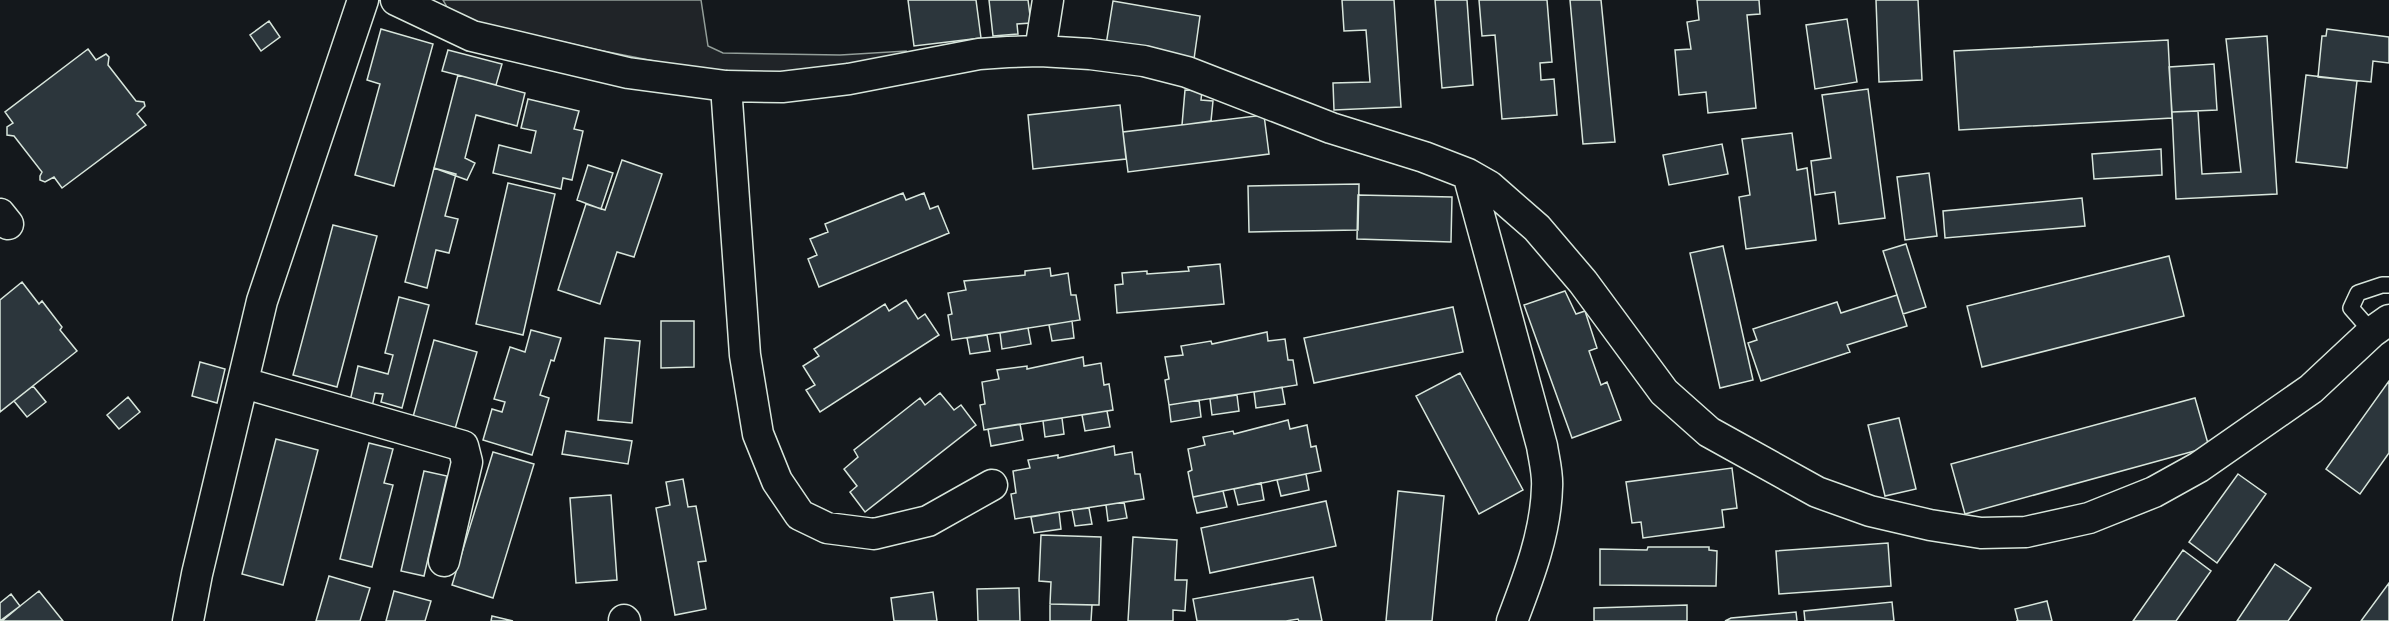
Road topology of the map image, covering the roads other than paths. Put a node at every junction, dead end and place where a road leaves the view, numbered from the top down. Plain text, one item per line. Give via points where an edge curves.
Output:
1 (363, 0) edge
2 (396, 0) edge
3 (1047, 0) edge
4 (1040, 51) junction
5 (726, 86) junction
6 (1468, 174) junction
7 (2389, 285) edge
8 (2380, 326) edge
9 (244, 383) junction
10 (992, 485) dead end
11 (444, 561) dead end
12 (188, 621) edge
13 (1512, 621) edge

1 - 9 street via 262,301
2 - 5 street via 472,36 628,74
3 - 4 street
4 - 5 street via 979,54 849,80 782,87
4 - 6 street via 1144,61 1187,72 1331,128
5 - 10 street via 745,355 758,434 777,481 800,515 827,528 874,534 928,521
6 - 8 street via 1489,186 1537,228 1583,282 1664,392 1709,432 1817,492 1870,511 1930,525 1981,533 2026,532 2089,518 2154,492 2199,467 2311,389
6 - 13 street via 1542,446 1548,486 1531,569
7 - 8 lane via 2358,293 2351,308
9 - 11 street via 463,446 466,462
9 - 12 street

